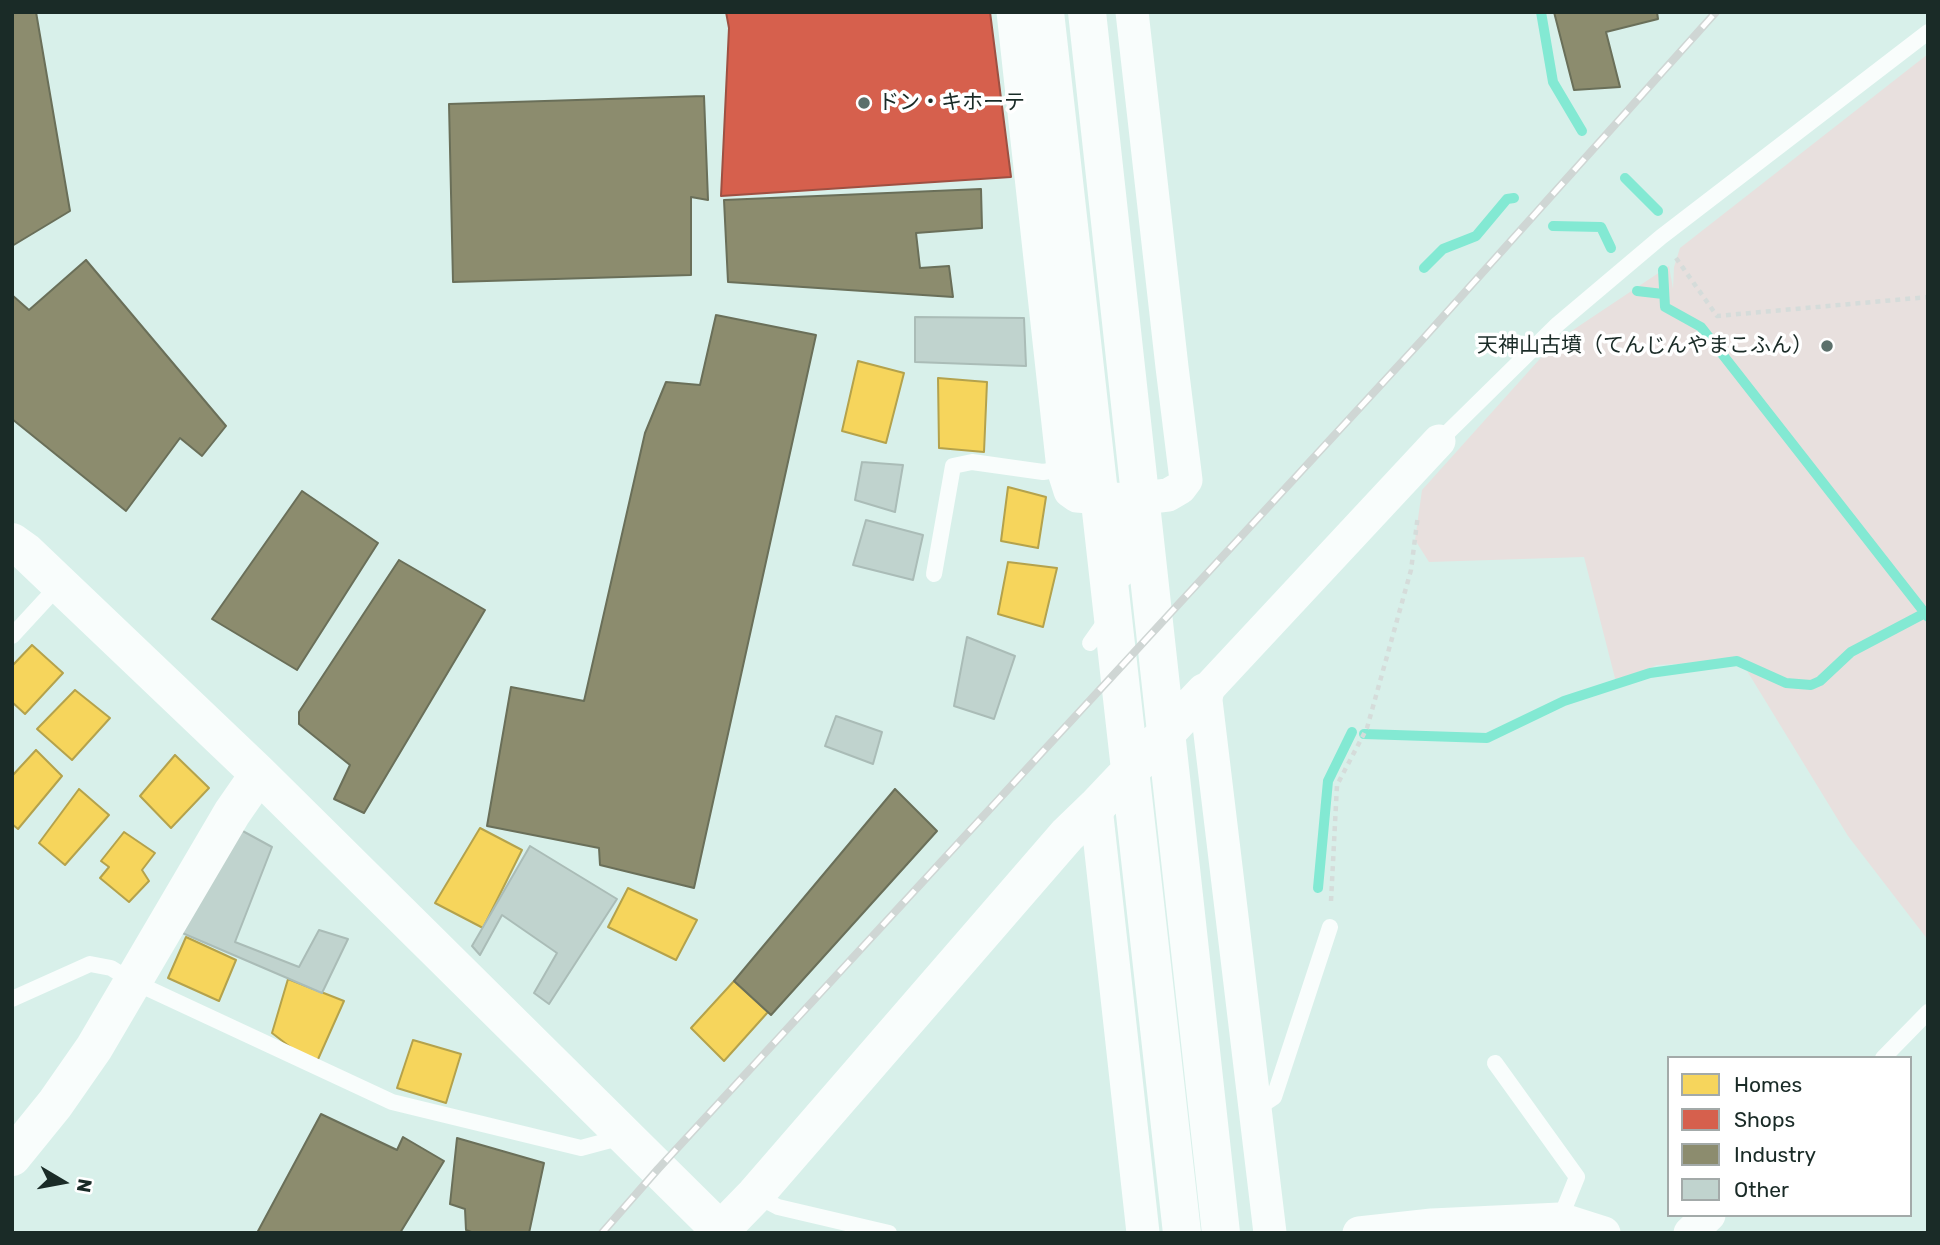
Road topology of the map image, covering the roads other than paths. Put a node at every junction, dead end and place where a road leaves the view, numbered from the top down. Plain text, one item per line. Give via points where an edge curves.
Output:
1 (1013, 12) edge
2 (1045, 12) edge
3 (1087, 12) edge
4 (1132, 12) edge
5 (1928, 32) edge
6 (1056, 255) junction
7 (1439, 440) joint
8 (1063, 469) junction
9 (1126, 500) junction
10 (17, 542) edge
11 (934, 574) dead end
12 (58, 585) junction
13 (12, 636) edge
14 (1090, 643) dead end
15 (1205, 692) junction
16 (259, 774) junction
17 (1096, 807) junction
18 (1329, 927) road end
19 (132, 981) junction
20 (12, 999) edge
21 (1928, 1012) edge
22 (1885, 1056) edge
23 (1495, 1063) dead end
24 (1256, 1109) junction
25 (624, 1136) junction
26 (12, 1157) edge
27 (755, 1195) junction
28 (1707, 1217) edge
29 (1561, 1226) edge
30 (719, 1232) edge
31 (890, 1233) edge
32 (1143, 1233) edge
33 (1182, 1233) edge
34 (1221, 1233) edge
35 (1270, 1233) edge
36 (1359, 1233) edge
37 (1604, 1233) edge
38 (1690, 1233) edge

1 - 6 street
2 - 6 street
3 - 34 street
4 - 9 street via 1186,480 1168,495
5 - 7 lane via 1661,237 1558,324
6 - 8 street
6 - 33 street
7 - 15 street
8 - 9 street via 1070,491 1077,496
8 - 11 lane via 1043,472 972,462 953,466
9 - 14 lane via 1124,597
10 - 12 street
12 - 13 lane
12 - 16 street
15 - 17 street
15 - 24 street
16 - 19 street
16 - 25 street
17 - 27 street
17 - 32 street
18 - 24 lane via 1274,1097
19 - 20 lane via 111,968 90,964
19 - 25 lane via 393,1102 581,1148
19 - 26 street via 94,1048
21 - 22 lane
23 - 29 lane via 1577,1177
24 - 35 street
25 - 30 street
27 - 30 street
27 - 31 lane via 778,1208
28 - 38 street
29 - 36 street via 1432,1225
29 - 37 street

